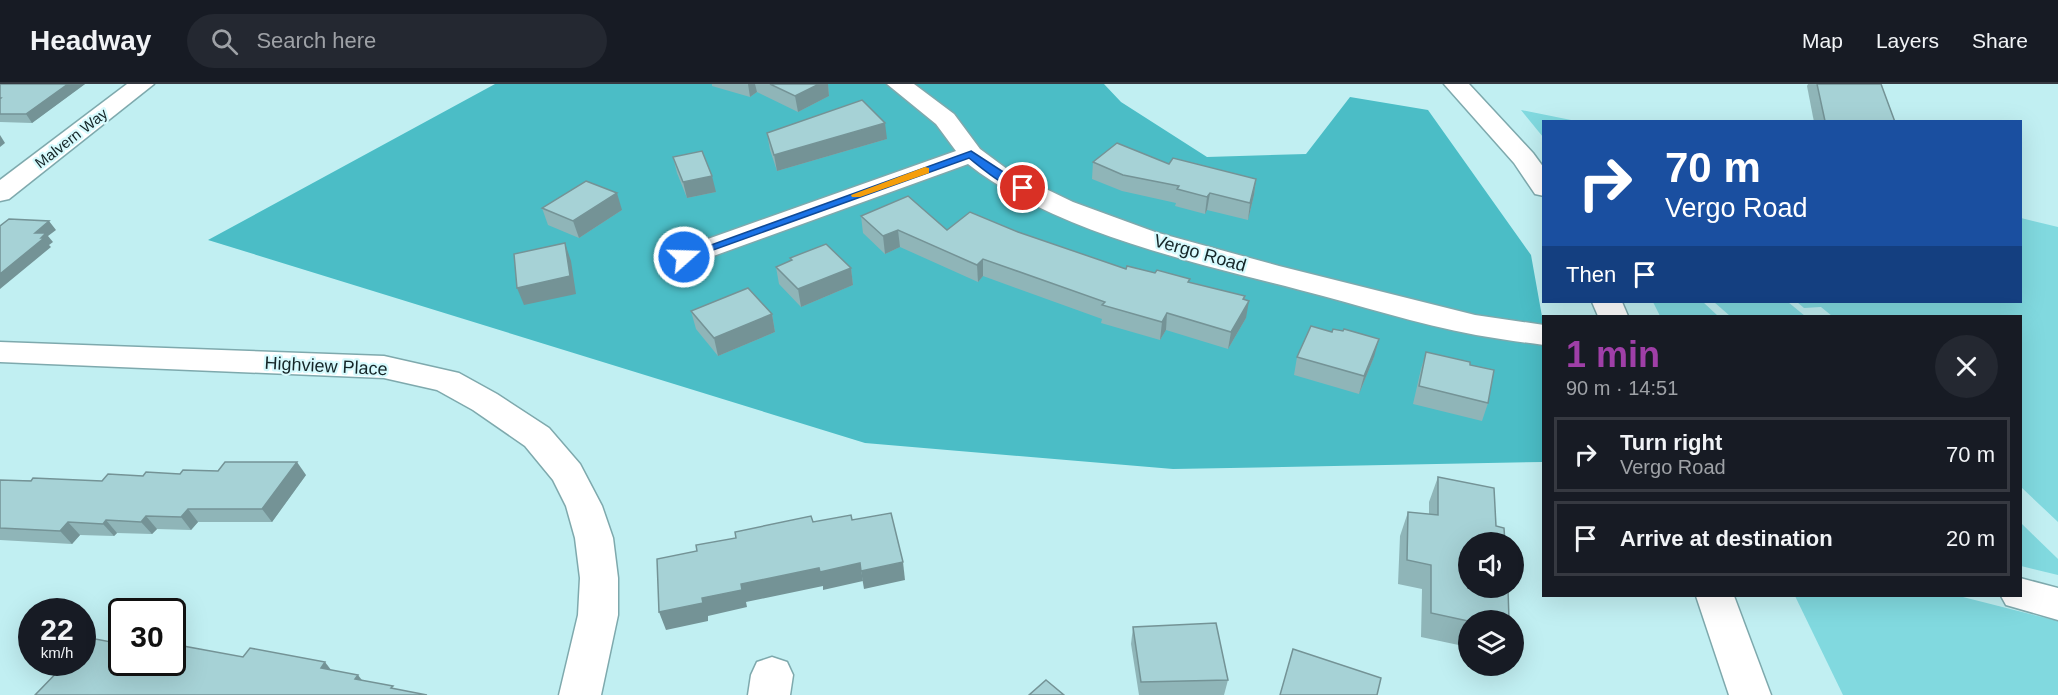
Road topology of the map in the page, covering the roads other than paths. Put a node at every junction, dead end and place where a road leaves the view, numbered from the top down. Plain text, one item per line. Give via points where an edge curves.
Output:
1 (142, 84) edge
2 (899, 84) edge
3 (1456, 84) edge
4 (971, 154) junction
5 (1542, 185) edge
6 (0, 193) edge
7 (684, 257) dead end
8 (1542, 335) edge
9 (0, 352) edge
10 (2022, 595) edge
11 (1714, 597) edge
12 (2058, 604) edge
13 (580, 695) edge
14 (1749, 695) edge

1 - 6 street, Malvern Way
2 - 4 street, Vergo Road via 945,120
3 - 5 street via 1524,158
4 - 7 street
4 - 8 street, Vergo Road via 1002,178 1063,208 1145,238 1411,310
9 - 13 street, Highview Place via 384,367 447,381 494,407 537,437 567,473 594,537 600,578 598,615
10 - 12 street
11 - 14 street

